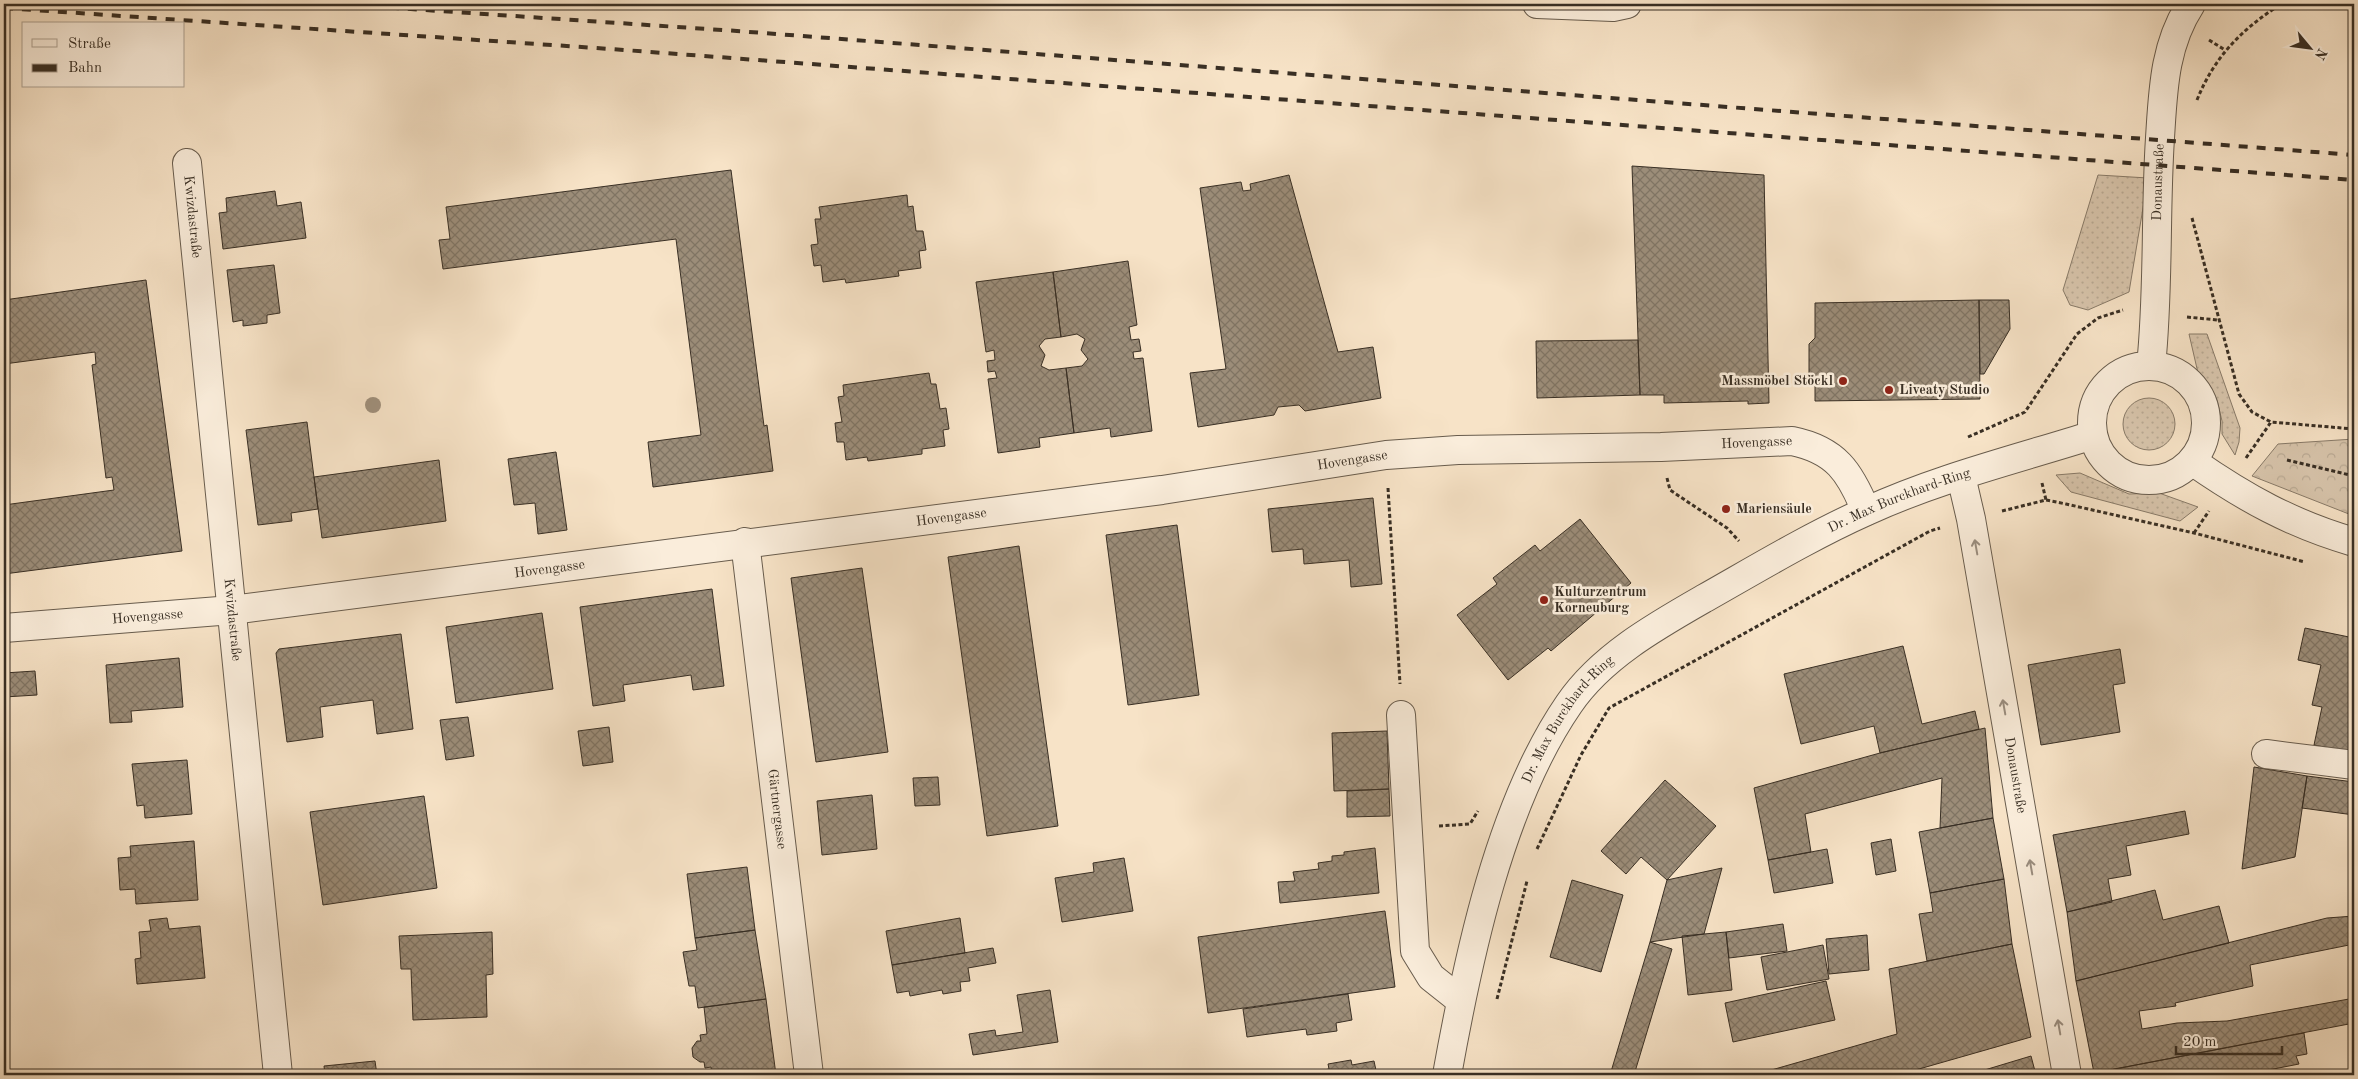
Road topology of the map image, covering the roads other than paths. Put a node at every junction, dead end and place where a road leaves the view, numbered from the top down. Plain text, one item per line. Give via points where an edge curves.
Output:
1 (1537, 4) edge
2 (1627, 4) edge
3 (2191, 4) edge
4 (187, 163) dead end
5 (2151, 366) junction
6 (2093, 435) junction
7 (2192, 461) junction
8 (1961, 476) junction
9 (1866, 511) junction
10 (745, 542) junction
11 (2354, 542) edge
12 (232, 610) junction
13 (4, 628) edge
14 (1402, 715) road end
15 (2266, 754) dead end
16 (2354, 765) edge
17 (1460, 1000) junction
18 (278, 1075) edge
19 (809, 1075) edge
20 (1447, 1075) edge
21 (2068, 1075) edge

1 - 2 street via 1613,7
3 - 5 street, Donaustraße via 2170,47 2163,96 2157,180 2156,313
4 - 12 street, Kwizdastraße
5 - 6 street via 2126,371 2103,390 2092,417
5 - 7 street via 2177,373 2199,394 2205,414 2205,435
6 - 7 street via 2108,464 2134,479 2166,478 2180,472
6 - 8 street, Dr. Max Burckhard-Ring
7 - 11 street via 2240,494 2285,518
8 - 9 street, Dr. Max Burckhard-Ring
21 -> 8 street, Donaustraße
9 - 10 street, Hovengasse via 1856,486 1841,465 1827,453 1792,440 1386,455 1162,490
9 - 17 street, Dr. Max Burckhard-Ring via 1760,566 1652,628 1594,675 1569,704 1547,740 1515,808
10 - 12 street, Hovengasse
10 - 19 street, Gärtnergasse
12 - 13 street, Hovengasse
12 - 18 street, Kwizdastraße
14 - 17 street via 1415,951 1431,977
15 - 16 street
17 - 20 street, Dr. Max Burckhard-Ring

